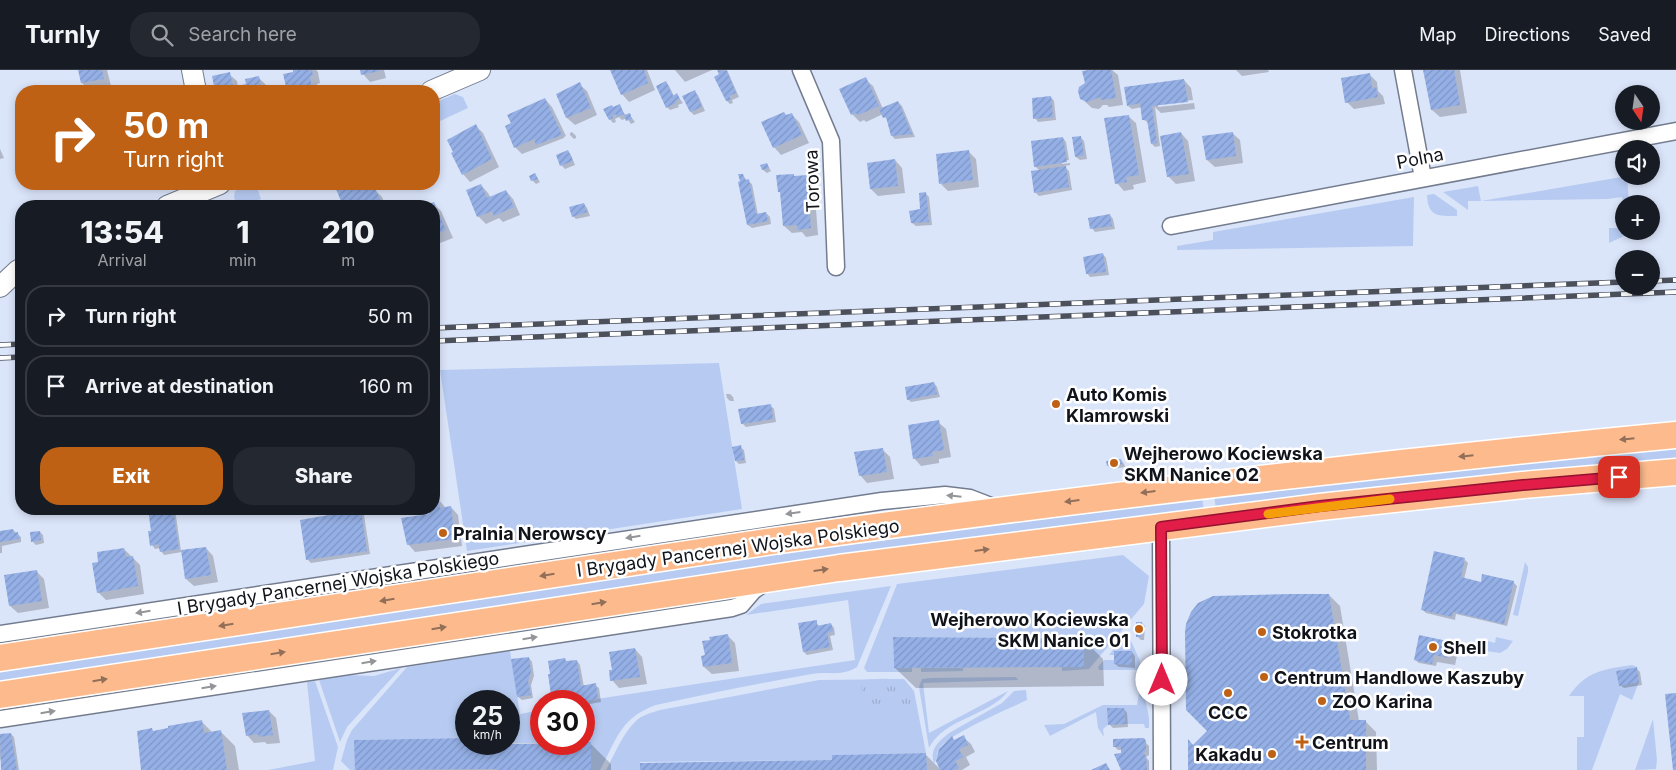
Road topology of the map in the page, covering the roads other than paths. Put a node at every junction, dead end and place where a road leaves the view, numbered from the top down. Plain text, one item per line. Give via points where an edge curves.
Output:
1 (192, 70) edge
2 (480, 70) edge
3 (801, 70) edge
4 (1403, 70) edge
5 (195, 85) edge
6 (440, 87) edge
7 (1676, 131) edge
8 (1423, 178) junction
9 (206, 190) edge
10 (181, 200) edge
11 (1172, 226) dead end
12 (836, 267) dead end
13 (13, 270) edge
14 (0, 287) edge
15 (1676, 435) edge
16 (1676, 472) edge
17 (1001, 510) junction
18 (1161, 527) junction
19 (772, 577) junction
20 (0, 634) edge
21 (0, 658) edge
22 (0, 695) edge
23 (0, 719) edge
24 (1162, 770) edge

1 - 5 street
2 - 6 street
3 - 12 street, Torowa via 831,141
4 - 8 street
7 - 8 street, Polna
8 - 11 street, Polna
9 - 10 street
13 - 14 street
15 -> 17 main road, I Brygady Pancernej Wojska Polskiego via 1517,450
16 - 18 main road, I Brygady Pancernej Wojska Polskiego via 1320,506
17 -> 20 street, I Brygady Pancernej Wojska Polskiego via 970,498 945,495 882,501
17 -> 21 main road, I Brygady Pancernej Wojska Polskiego
19 -> 18 main road, I Brygady Pancernej Wojska Polskiego
18 - 24 street
22 -> 19 main road, I Brygady Pancernej Wojska Polskiego
23 -> 19 street, I Brygady Pancernej Wojska Polskiego via 732,608

